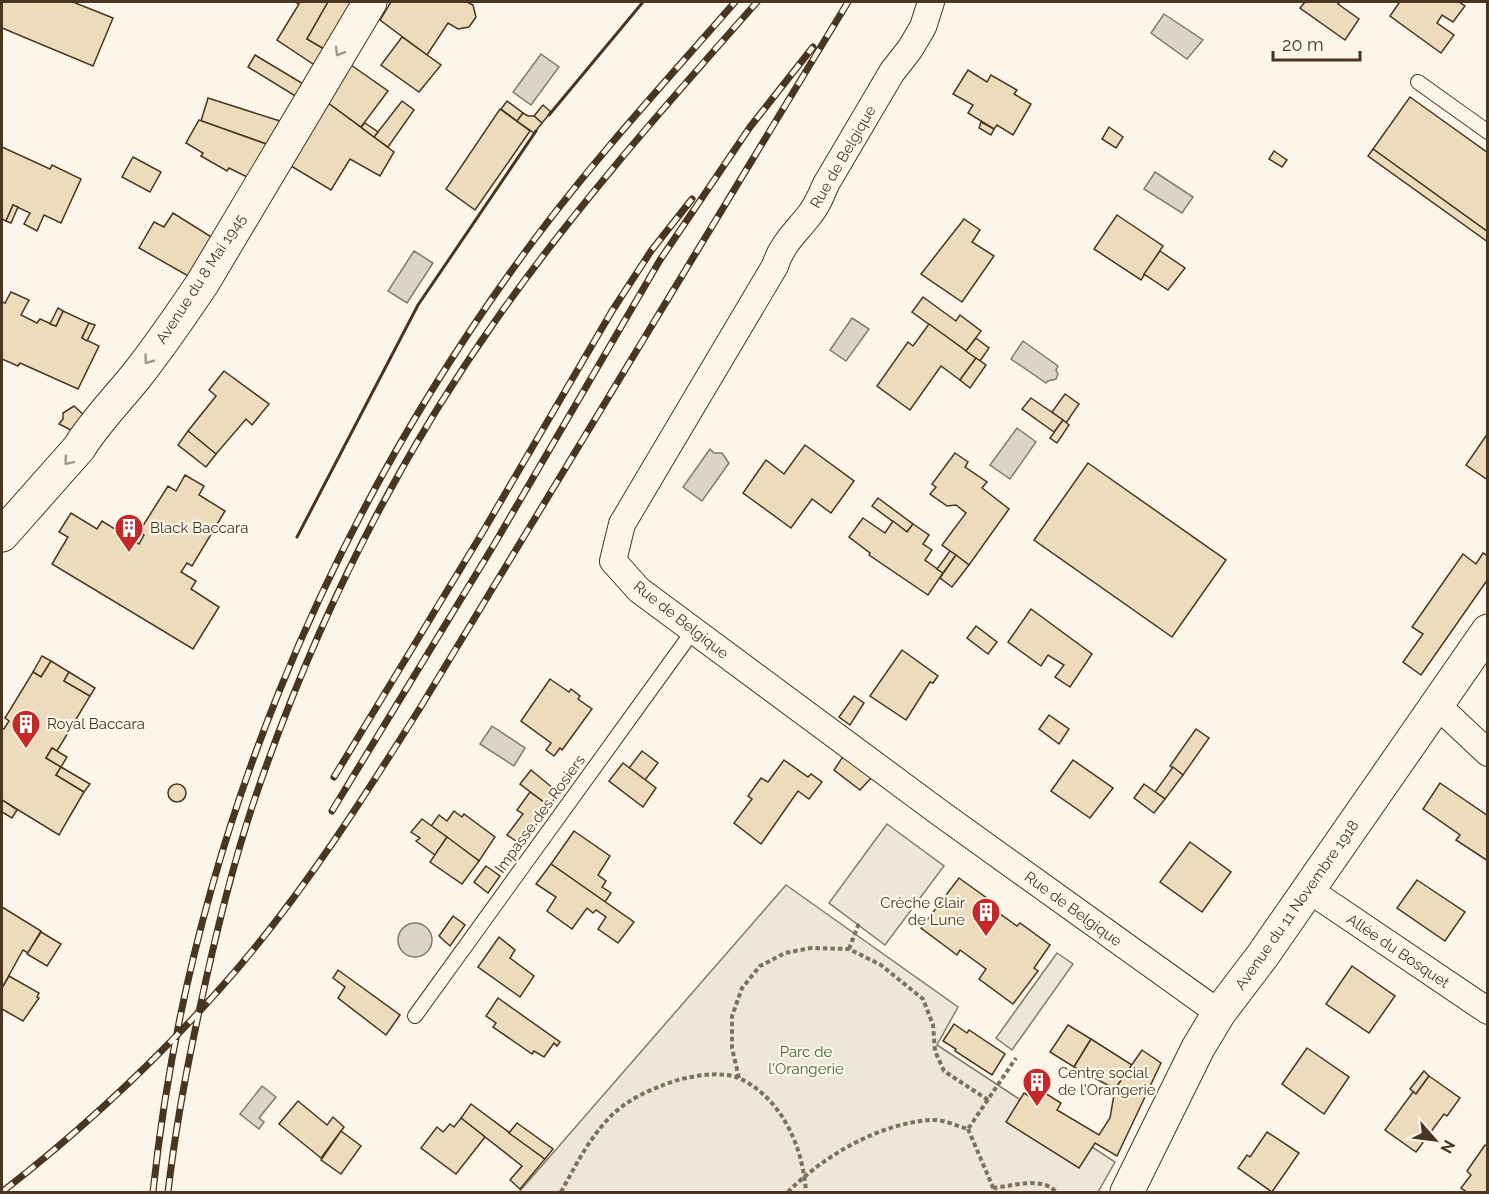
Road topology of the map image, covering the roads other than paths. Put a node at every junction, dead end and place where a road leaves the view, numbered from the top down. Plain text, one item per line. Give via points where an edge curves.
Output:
1 (370, 2) edge
2 (931, 2) edge
3 (1418, 82) dead end
4 (1488, 132) edge
5 (2, 535) edge
6 (693, 631) junction
7 (1488, 631) edge
8 (1437, 705) junction
9 (1488, 753) edge
10 (1309, 890) junction
11 (1488, 1011) edge
12 (1220, 1013) junction
13 (415, 1016) dead end
14 (1127, 1192) edge

1 -> 5 main road, Avenue du 8 Mai 1945 via 175,325 78,448
2 - 6 street, Rue de Belgique via 923,27 892,72 808,217 791,234 622,525 613,561 639,590
3 - 4 lane
6 - 12 street, Rue de Belgique
6 - 13 lane, Impasse des Rosiers
7 - 8 main road, Avenue du 11 Novembre 1918
8 - 9 street
8 - 10 main road, Avenue du 11 Novembre 1918
10 - 11 street, Allée du Bosquet
10 - 12 main road, Avenue du 11 Novembre 1918
12 - 14 main road, Avenue du 11 Novembre 1918 via 1198,1048

